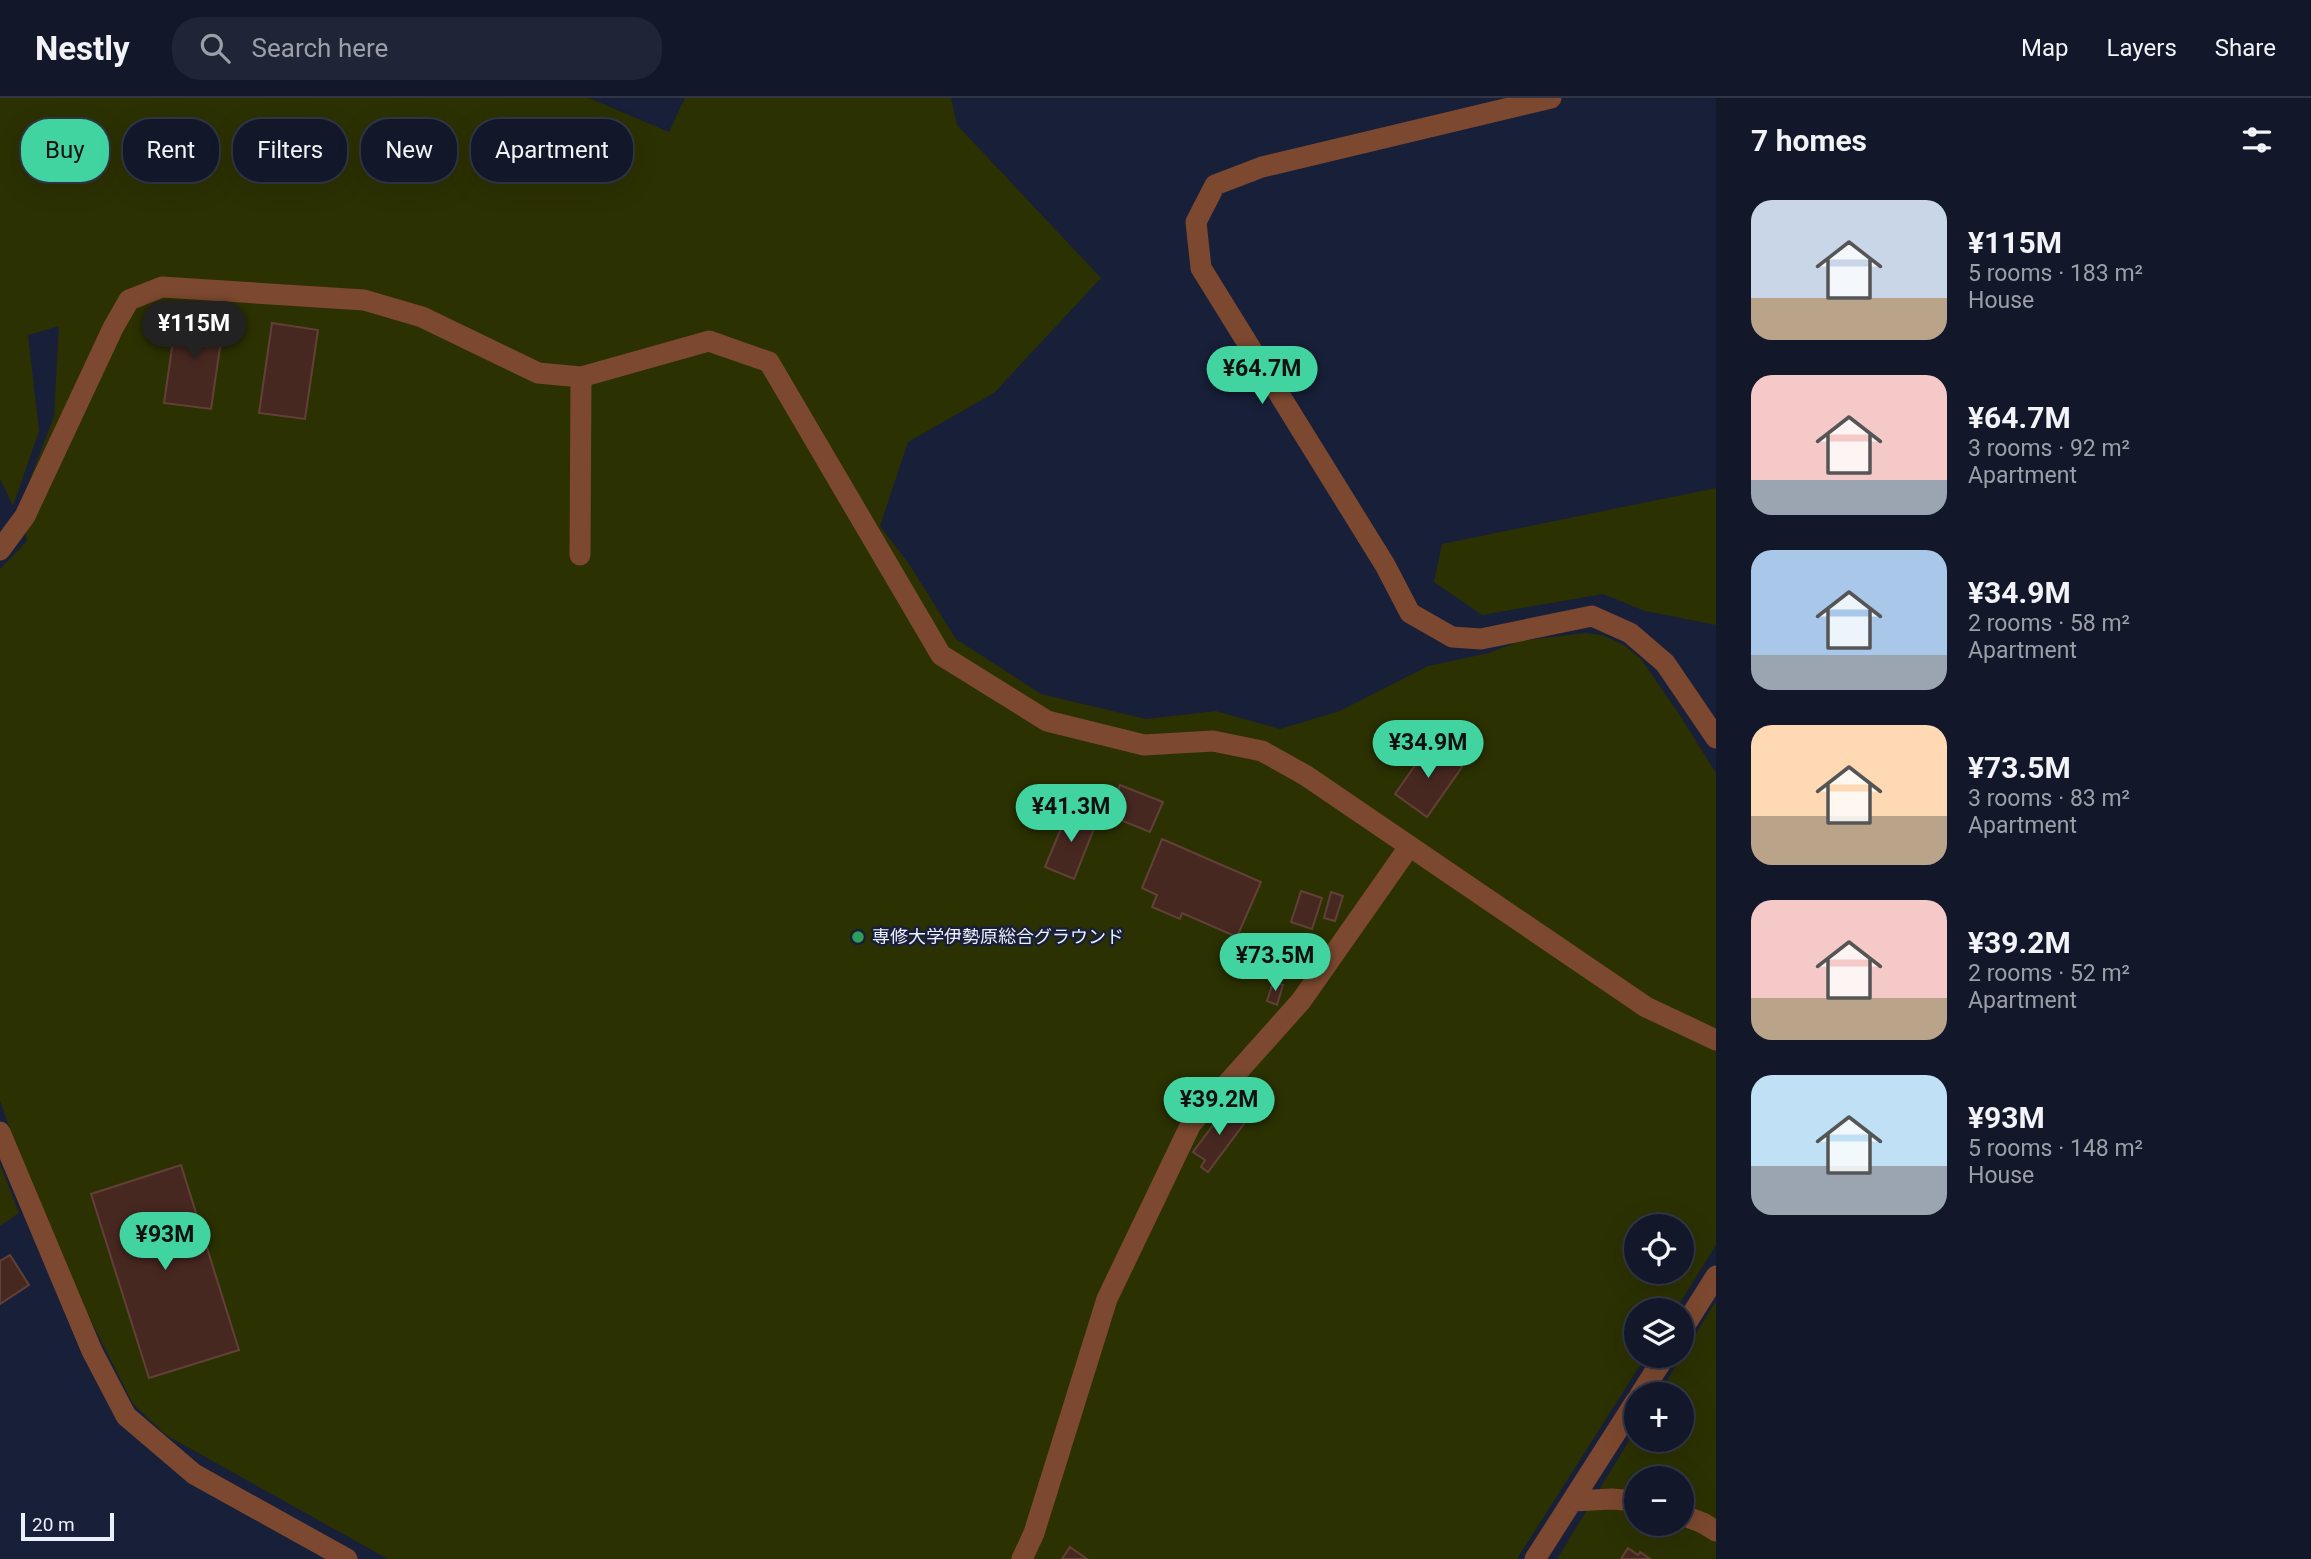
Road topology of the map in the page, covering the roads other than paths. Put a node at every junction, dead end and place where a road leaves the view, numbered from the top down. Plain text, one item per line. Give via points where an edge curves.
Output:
1 (1551, 98) edge
2 (582, 377) junction
3 (0, 550) edge
4 (580, 555) dead end
5 (1716, 738) edge
6 (1409, 847) junction
7 (1716, 1040) edge
8 (0, 1132) edge
9 (1716, 1276) edge
10 (1694, 1311) edge
11 (1624, 1420) edge
12 (1624, 1500) edge
13 (1573, 1501) junction
14 (1694, 1520) edge
15 (1716, 1531) edge
16 (347, 1559) edge
17 (1022, 1559) edge
18 (1535, 1559) edge

1 - 5 street via 1262,167 1215,185 1196,222 1200,268 1385,565 1410,613 1452,637 1481,639 1592,616 1630,633 1665,663
2 - 3 street via 538,373 422,317 364,300 162,287 129,300 25,516
2 - 4 street
2 - 6 street via 709,341 769,362 942,655 1047,721 1144,746 1213,741 1262,751
6 - 7 street via 1646,1007
6 - 17 street via 1301,1001 1191,1124 1107,1299
8 - 16 street via 92,1351 126,1416 194,1474
9 - 10 street
11 - 13 street
12 - 13 street
13 - 18 street
14 - 15 street

